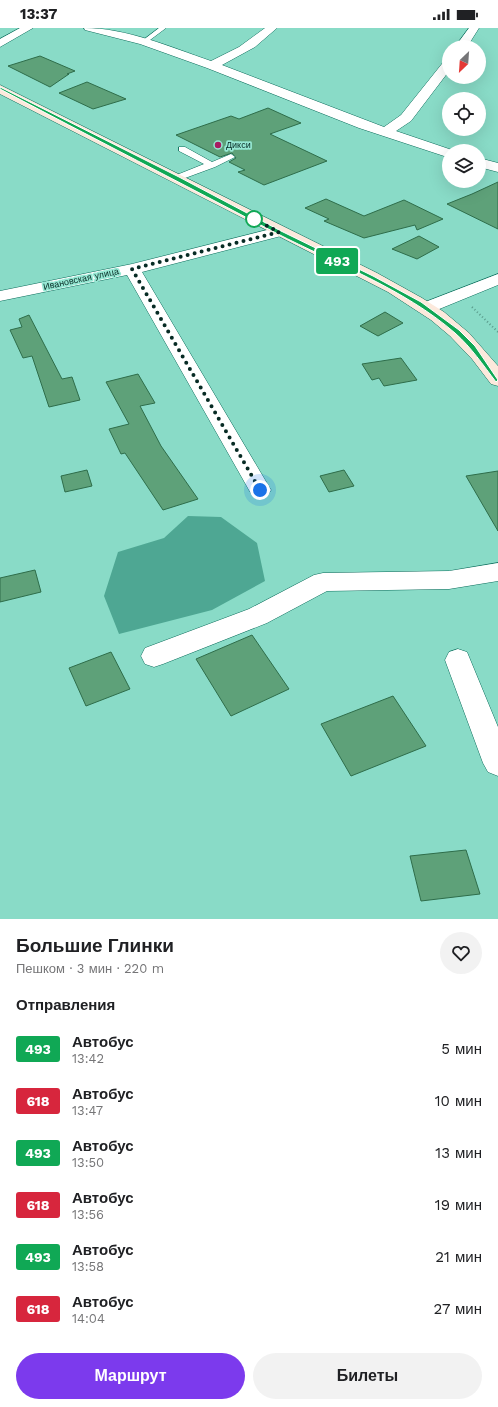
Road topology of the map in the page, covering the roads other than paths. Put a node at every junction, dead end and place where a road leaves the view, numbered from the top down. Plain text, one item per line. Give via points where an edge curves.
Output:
1 (28, 28) edge
2 (89, 28) edge
3 (163, 28) edge
4 (272, 28) edge
5 (474, 28) edge
6 (465, 40) edge
7 (144, 42) junction
8 (0, 44) edge
9 (211, 65) junction
10 (442, 72) edge
11 (0, 89) edge
12 (387, 131) junction
13 (182, 149) dead end
14 (442, 151) edge
15 (231, 157) dead end
16 (486, 164) edge
17 (212, 165) junction
18 (498, 168) edge
19 (178, 178) junction
20 (279, 232) junction
21 (132, 269) junction
22 (498, 279) edge
23 (477, 288) junction
24 (498, 292) edge
25 (0, 296) edge
26 (426, 308) junction
27 (498, 380) edge
28 (260, 490) dead end
29 (498, 572) edge
30 (154, 656) dead end
31 (458, 660) dead end
32 (498, 763) edge

1 - 8 street
2 - 7 street
3 - 7 lane
4 - 9 street via 242,52
5 - 6 street
7 - 9 street
9 - 12 street
10 - 12 street via 406,118
11 - 19 main road
12 - 14 street
13 - 17 lane
15 - 17 lane
16 - 18 street
17 - 19 lane
19 - 20 main road
20 - 21 street, Ивановская улица
20 - 26 main road via 371,277
21 - 25 street, Ивановская улица
21 - 28 street
22 - 23 street
23 - 24 street
23 - 26 street
26 - 27 main road via 457,332
29 - 30 street via 449,580 323,582 258,616
31 - 32 street

